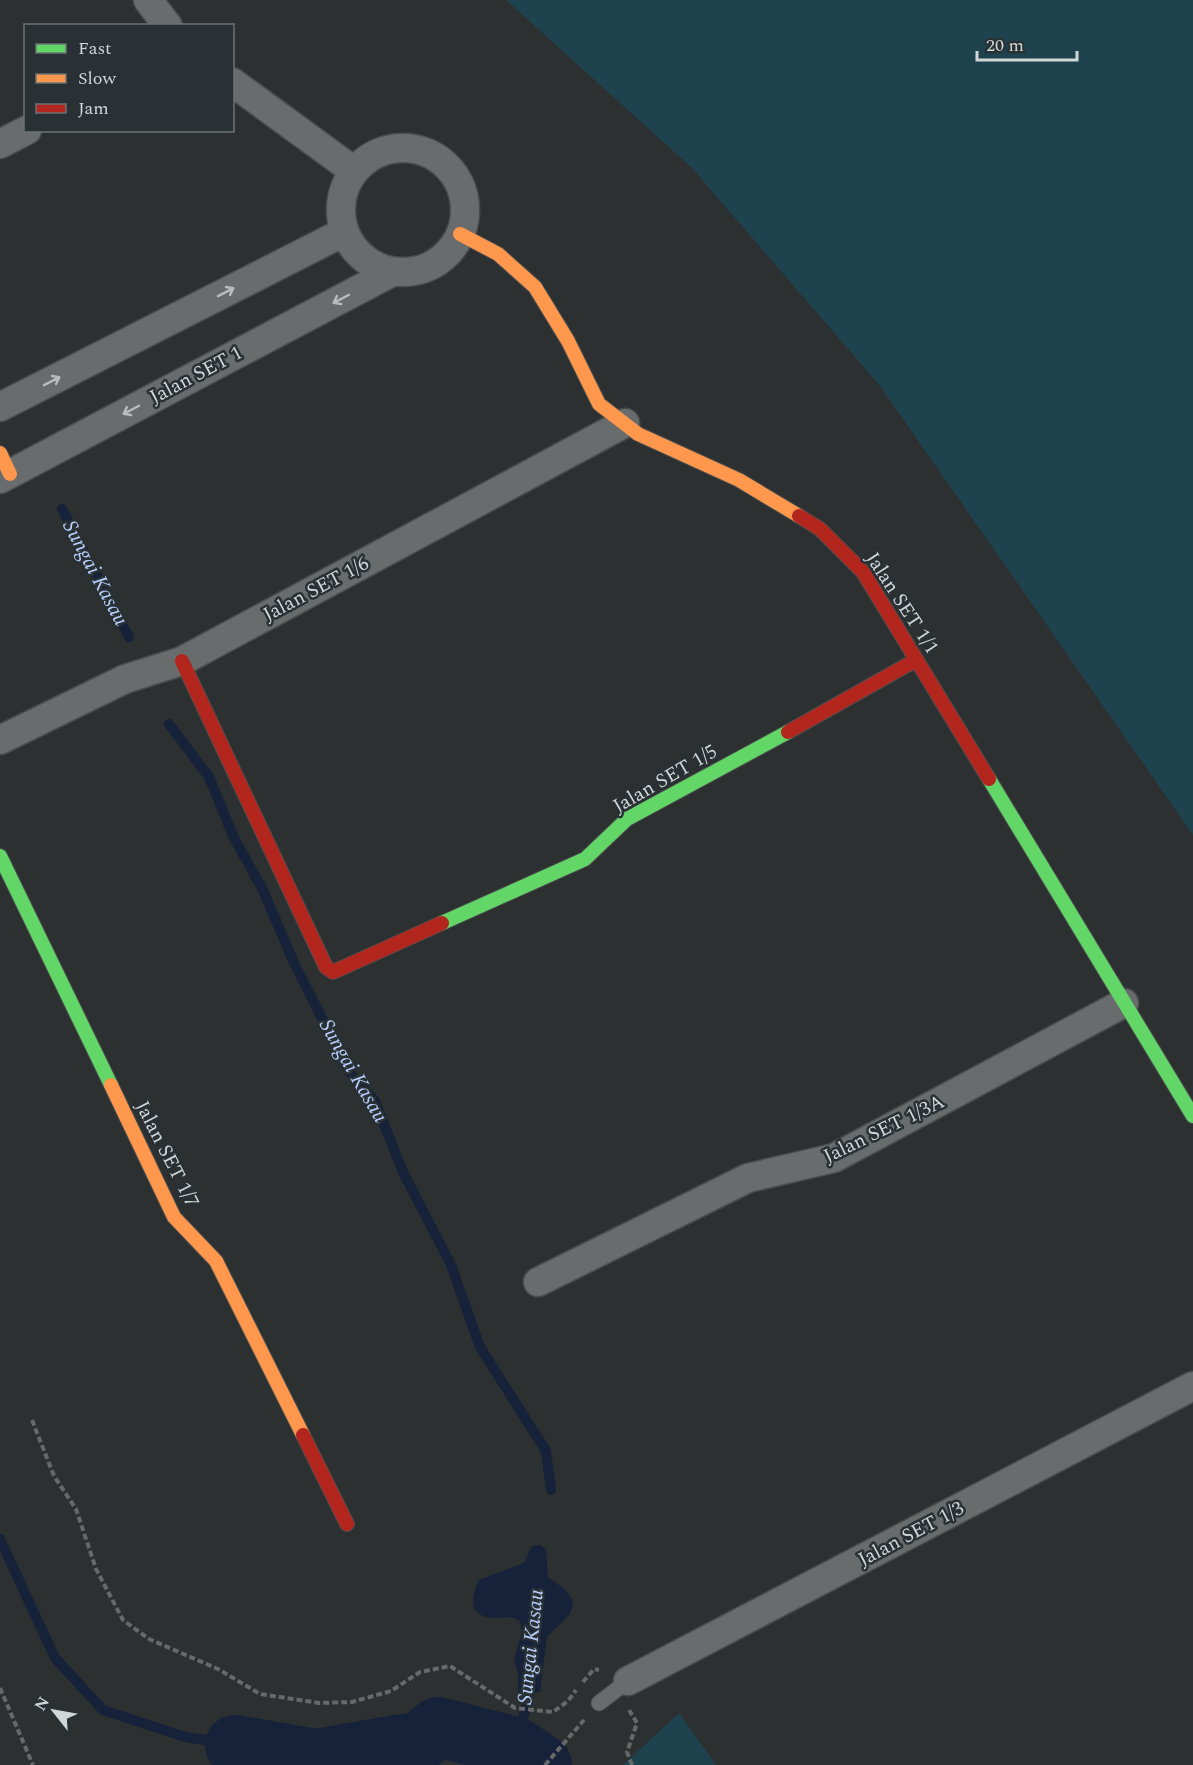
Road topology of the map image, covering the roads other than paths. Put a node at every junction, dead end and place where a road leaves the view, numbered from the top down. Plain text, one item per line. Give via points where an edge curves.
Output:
1 (148, 0) edge
2 (166, 24) edge
3 (234, 83) edge
4 (24, 132) edge
5 (0, 144) edge
6 (354, 171) junction
7 (344, 232) junction
8 (460, 234) junction
9 (392, 272) junction
10 (0, 407) edge
11 (625, 423) junction
12 (3, 468) edge
13 (916, 660) junction
14 (182, 661) junction
15 (0, 741) edge
16 (0, 856) edge
17 (1124, 1003) junction
18 (1193, 1116) edge
19 (538, 1282) dead end
20 (1193, 1386) edge
21 (347, 1524) dead end
22 (628, 1681) joint
23 (599, 1703) road end

1 - 2 street
3 - 6 street
4 - 5 street
6 - 7 street via 344,190
6 - 8 street via 387,150 407,148 426,152 456,177 463,195
7 - 9 street via 363,259
10 -> 7 street
8 - 9 street via 449,252 433,264 413,272
8 - 11 street, Jalan SET 1/1 via 498,254 535,287 599,404
9 -> 12 street, Jalan SET 1
11 - 13 street, Jalan SET 1/1 via 638,434 739,480 820,529 863,572
11 - 14 street, Jalan SET 1/6
13 - 14 street, Jalan SET 1/5 via 627,819 585,859 333,972 321,959
13 - 17 street, Jalan SET 1/1
14 - 15 street, Jalan SET 1/6 via 125,679
16 - 21 street, Jalan SET 1/7 via 174,1217 216,1261
17 - 18 street, Jalan SET 1/1
17 - 19 street, Jalan SET 1/3A via 834,1158 748,1178
20 - 22 street, Jalan SET 1/3
22 - 23 lane

